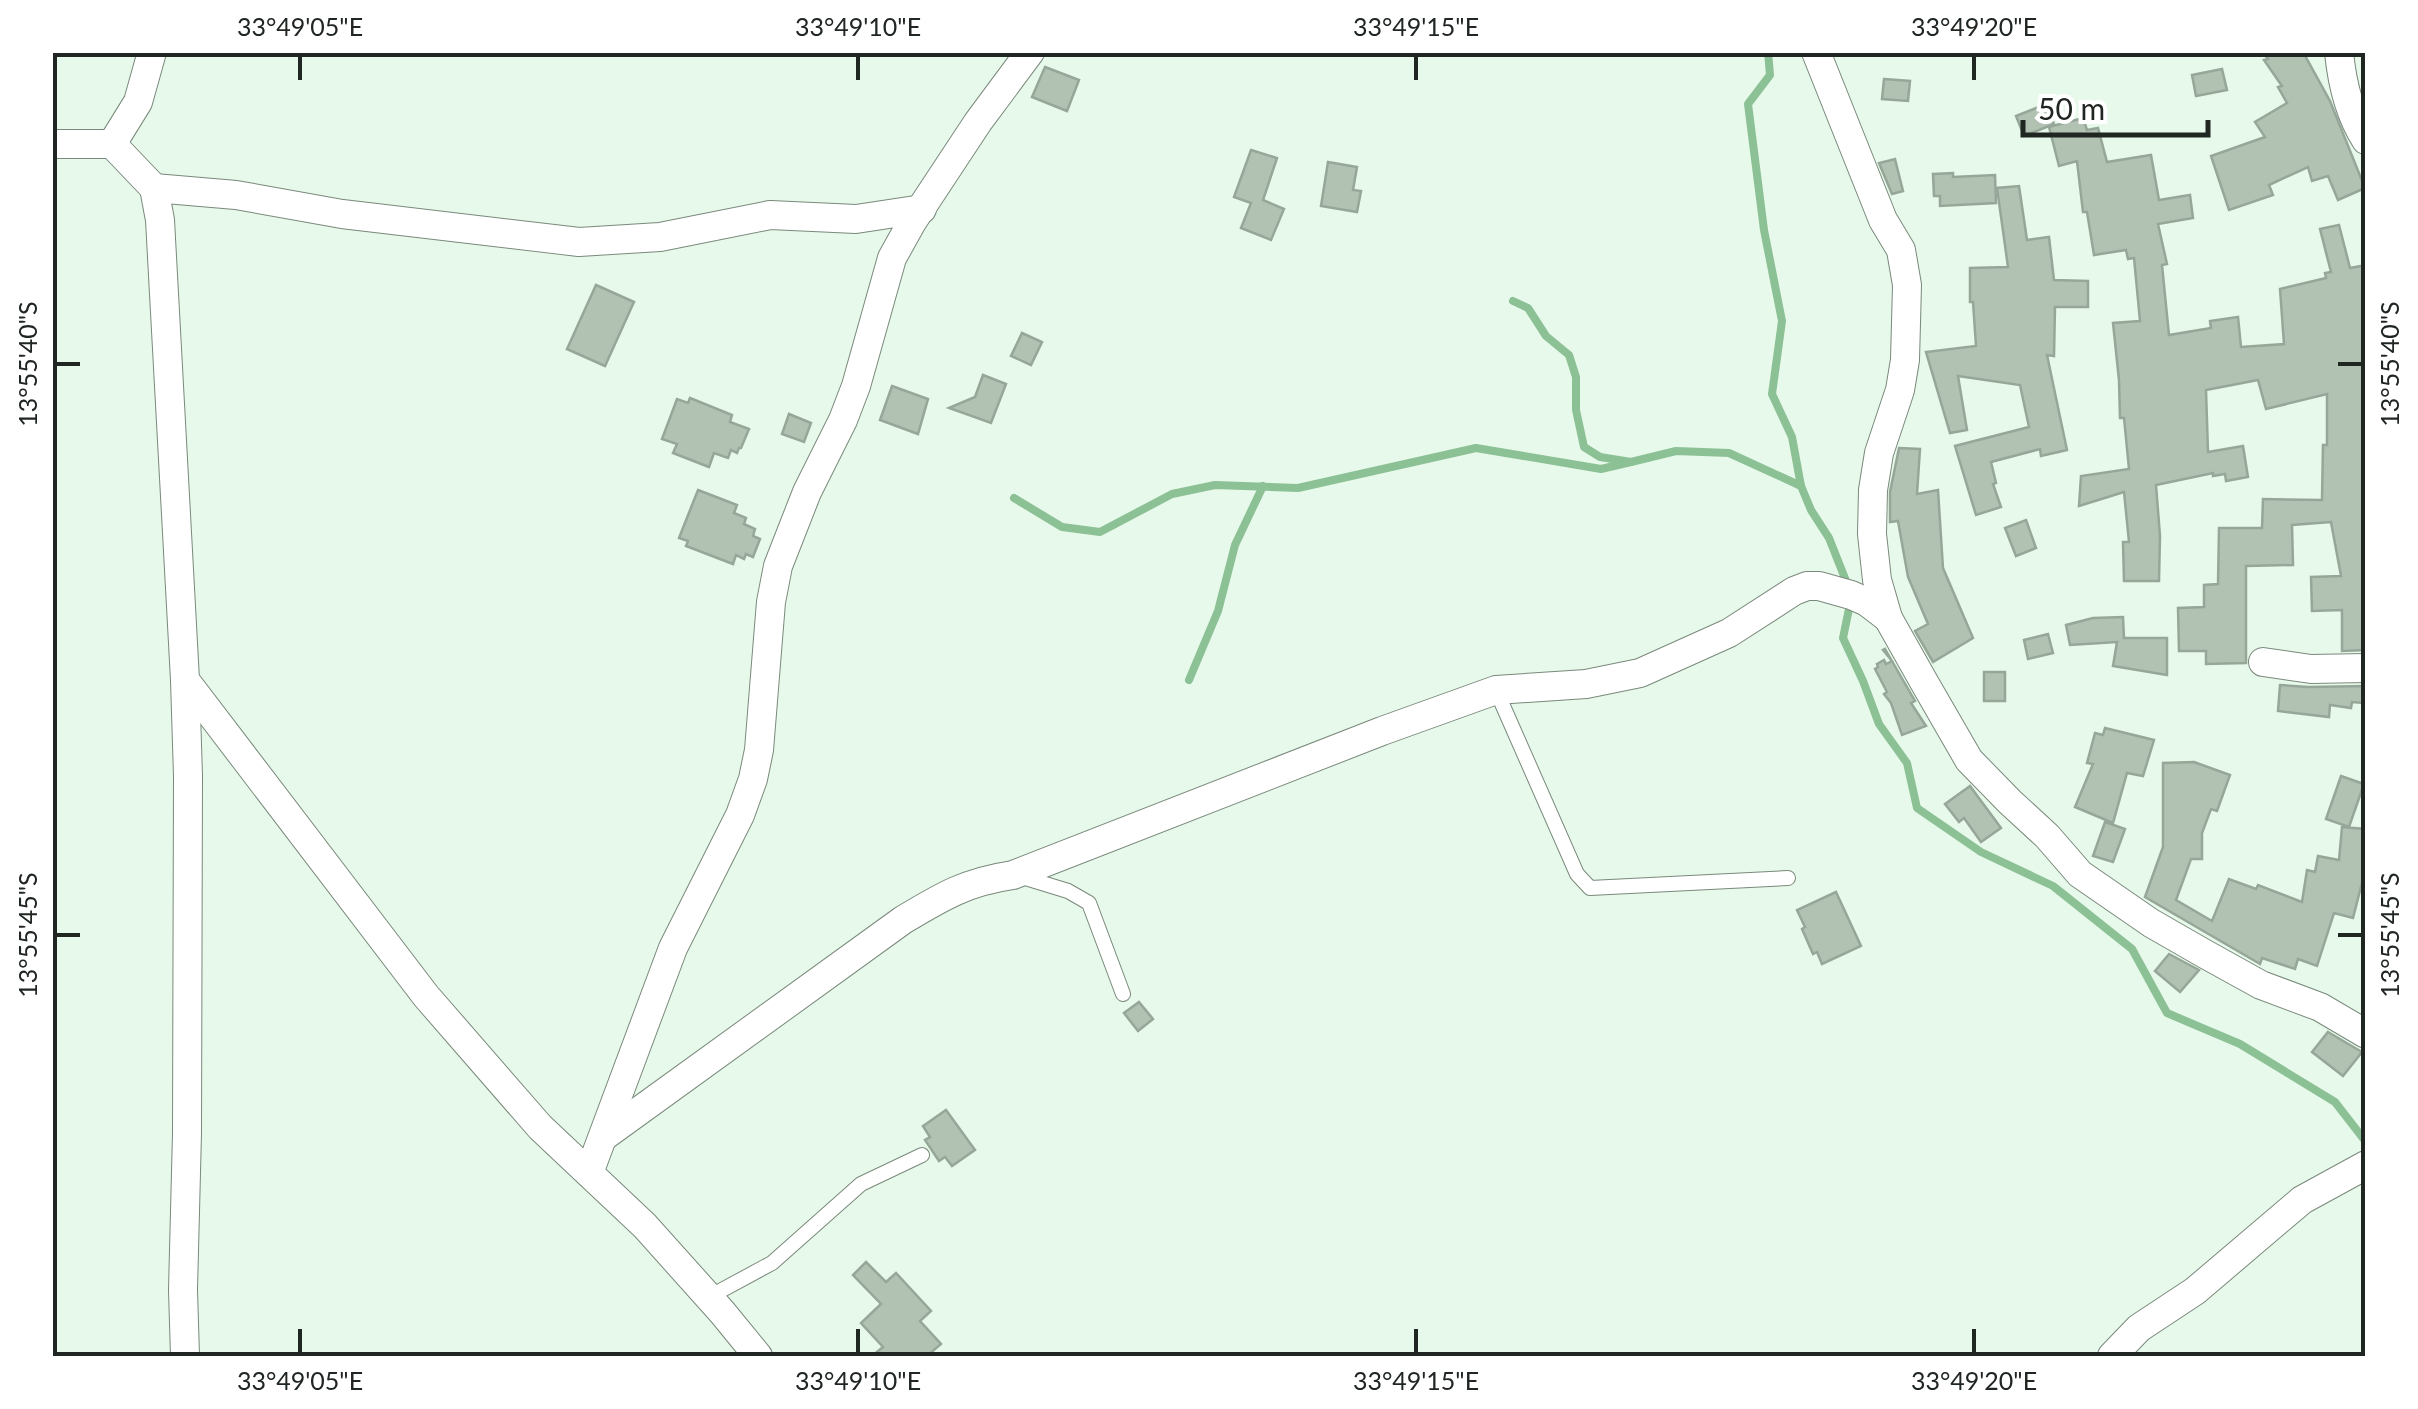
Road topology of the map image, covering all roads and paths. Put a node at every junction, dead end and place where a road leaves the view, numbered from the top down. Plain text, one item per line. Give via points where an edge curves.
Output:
1 (152, 52) edge
2 (1030, 52) edge
3 (1816, 52) edge
4 (2338, 52) edge
5 (2366, 140) edge
6 (52, 144) edge
7 (112, 144) junction
8 (154, 188) junction
9 (922, 209) junction
10 (1888, 618) junction
11 (2263, 662) dead end
12 (2366, 668) edge
13 (185, 680) junction
14 (1496, 690) junction
15 (1014, 875) junction
16 (1788, 878) dead end
17 (1123, 994) dead end
18 (2366, 1034) edge
19 (603, 1137) junction
20 (922, 1155) dead end
21 (2366, 1165) edge
22 (590, 1173) junction
23 (709, 1297) junction
24 (185, 1356) edge
25 (758, 1356) edge
26 (2112, 1356) edge

1 - 7 street via 138,102
2 - 9 street
3 - 10 street via 1900,250 1908,285 1900,390 1873,490 1875,564
4 - 5 street via 2342,84
6 - 7 street
7 - 8 street
8 - 9 street via 580,242 660,237 770,215 856,219
8 - 13 street
9 - 19 street via 892,258 850,402 778,566 754,779 674,948
10 - 14 street via 1851,594 1806,586 1729,633 1640,674
10 - 18 street via 1968,760 2080,874 2219,962
11 - 12 street
13 - 22 street via 419,988 540,1127
13 - 24 street
14 - 15 street
14 - 16 lane via 1577,874 1590,888
15 - 17 lane via 1089,904
15 - 19 street via 952,891 903,920
19 - 22 street
20 - 23 lane via 861,1184 772,1263
21 - 26 street via 2302,1200
22 - 23 street
23 - 25 street

